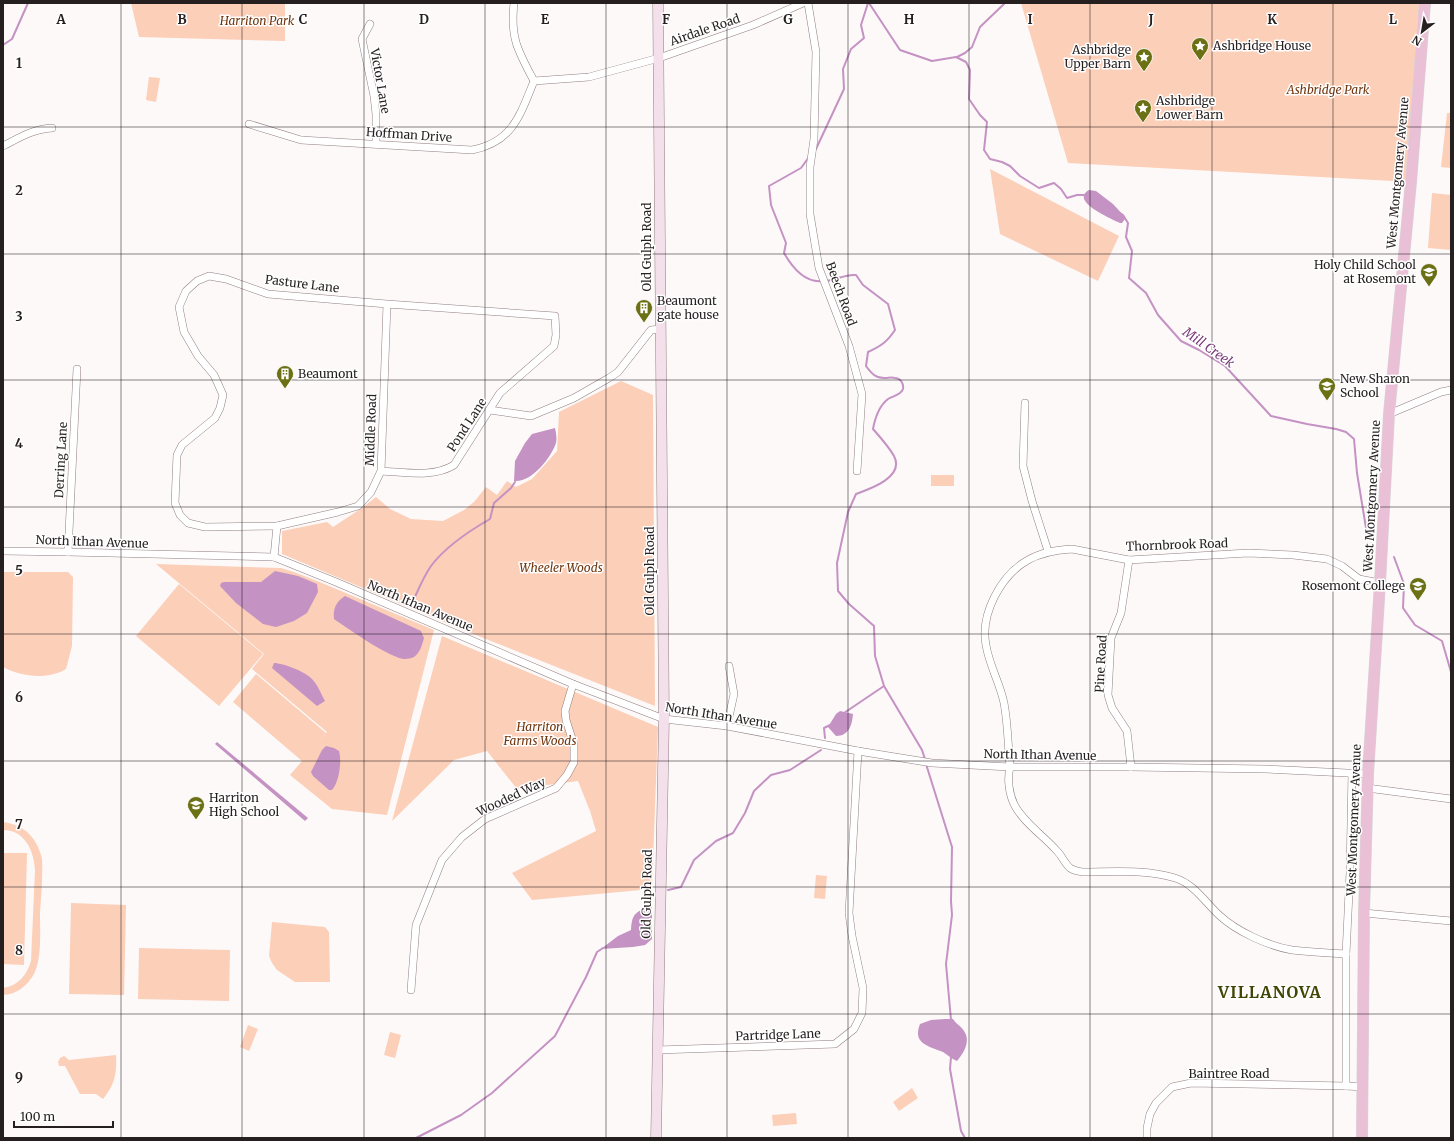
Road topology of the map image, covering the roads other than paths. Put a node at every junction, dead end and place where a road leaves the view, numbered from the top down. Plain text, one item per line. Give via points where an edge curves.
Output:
1 (514, 3) edge
2 (658, 3) edge
3 (803, 3) edge
4 (808, 3) edge
5 (1425, 3) edge
6 (370, 24) dead end
7 (659, 58) junction
8 (534, 81) junction
9 (249, 124) dead end
10 (52, 128) dead end
11 (376, 144) junction
12 (3, 146) edge
13 (387, 304) junction
14 (661, 329) junction
15 (554, 346) joint
16 (77, 369) dead end
17 (1451, 390) edge
18 (1025, 403) dead end
19 (490, 410) junction
20 (1389, 414) junction
21 (381, 471) junction
22 (857, 471) dead end
23 (277, 526) junction
24 (3, 551) edge
25 (68, 552) junction
26 (1048, 552) junction
27 (274, 557) junction
28 (1129, 560) junction
29 (1380, 582) junction
30 (728, 666) dead end
31 (573, 684) junction
32 (664, 719) junction
33 (727, 726) junction
34 (858, 751) junction
35 (1010, 767) junction
36 (1131, 767) junction
37 (1352, 773) junction
38 (1368, 774) junction
39 (1367, 788) junction
40 (1451, 799) edge
41 (1364, 913) junction
42 (1451, 921) edge
43 (1346, 954) junction
44 (411, 990) dead end
45 (657, 1050) junction
46 (1346, 1086) junction
47 (1364, 1087) junction
48 (656, 1138) edge
49 (1147, 1138) edge
50 (1362, 1138) edge

1 - 8 street via 513,30 516,42
2 - 7 street, Old Gulph Road
3 - 7 street, Airdale Road via 753,25
4 - 22 street, Beech Road via 816,52 810,214 819,268 849,346 862,394
5 - 20 main road, West Montgomery Avenue
6 - 11 street, Victor Lane via 362,39 374,96
7 - 8 street, Airdale Road via 589,77
7 - 14 street, Old Gulph Road
8 - 11 street, Hoffman Drive via 509,132 495,143 483,148 472,150
9 - 11 street, Hoffman Drive via 301,140
10 - 12 street via 30,132
13 - 15 street, Pasture Lane via 555,316
13 - 21 street, Middle Road
13 - 23 street, Pasture Lane via 268,294 226,279 209,276 197,281 186,291 180,307 184,332 198,356 214,375 223,395 215,418 182,445 177,455 175,504 188,523 205,527
14 - 19 street via 652,330 618,372 574,398 531,416
14 - 32 street, Old Gulph Road
15 - 19 street, Pond Lane via 500,392
16 - 25 street, Derring Lane
17 - 20 street
18 - 26 street via 1023,466
19 - 21 street, Pond Lane via 454,465 446,470 431,473
20 - 29 main road, West Montgomery Avenue
21 - 23 street, Middle Road via 371,492 358,506
23 - 27 street
24 - 25 street, North Ithan Avenue
25 - 27 street, North Ithan Avenue
26 - 28 street, Thornbrook Road via 1072,548
26 - 35 street, Thornbrook Road via 1022,564 1005,581 993,597 986,624 985,644 1004,703
27 - 31 street, North Ithan Avenue
28 - 29 street, Thornbrook Road via 1248,553 1285,554 1327,559 1342,566 1359,579
28 - 36 street, Pine Road via 1121,613 1111,638 1108,695 1112,708 1127,731
29 - 38 main road, West Montgomery Avenue
30 - 33 street via 734,694
31 - 32 street, North Ithan Avenue
31 - 44 street, Wooded Way via 565,711 574,745 574,762 556,788 485,819 462,837 442,860 416,925
32 - 33 street, North Ithan Avenue
32 - 45 street, Old Gulph Road
33 - 34 street, North Ithan Avenue
34 - 35 street, North Ithan Avenue via 932,763
34 - 45 street, Partridge Lane via 849,913 863,988 862,1013 854,1029 835,1044
35 - 36 street, North Ithan Avenue
35 - 43 street, Thornbrook Road via 1008,774 1011,795 1021,815 1074,871 1147,873 1177,878 1190,886 1237,929 1258,939 1290,949
36 - 37 street, North Ithan Avenue
37 - 38 street, North Ithan Avenue
37 - 43 street, West Montgomery Avenue
38 - 39 main road, West Montgomery Avenue
39 - 40 street
39 - 41 main road, West Montgomery Avenue
41 - 42 street
41 - 47 main road, West Montgomery Avenue
43 - 46 street, West Montgomery Avenue
45 - 48 street, Old Gulph Road
46 - 47 street
46 - 49 street, Baintree Road via 1191,1083 1172,1087 1152,1107
47 - 50 main road, West Montgomery Avenue

